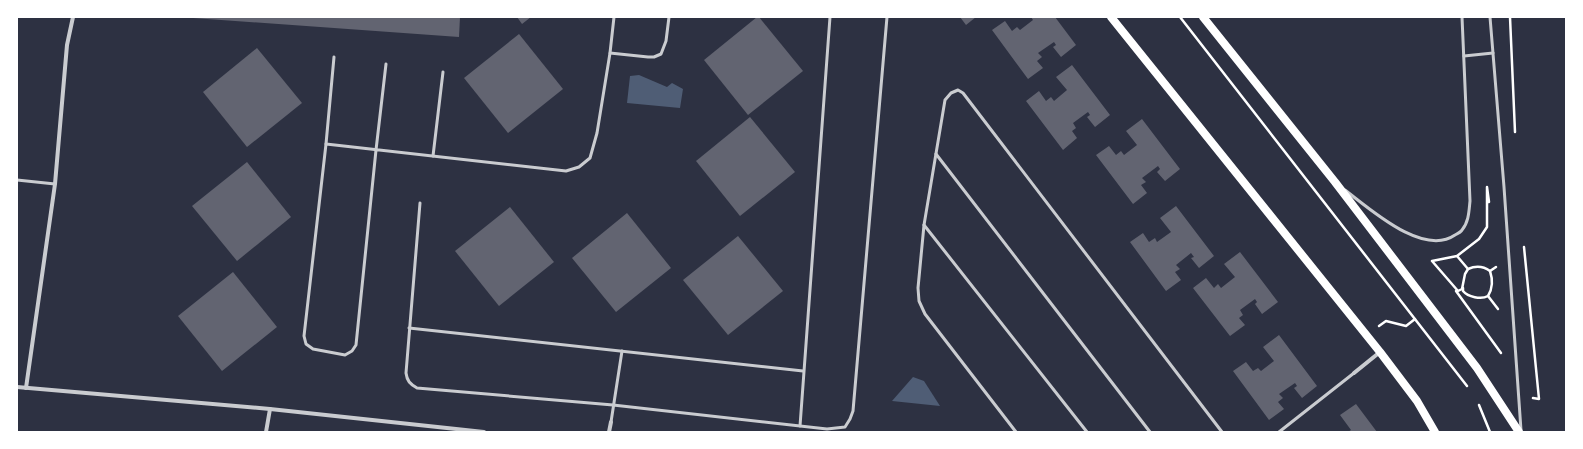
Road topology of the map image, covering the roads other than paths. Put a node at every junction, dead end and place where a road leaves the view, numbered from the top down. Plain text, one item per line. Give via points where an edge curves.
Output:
1 (73, 17) edge
2 (614, 17) edge
3 (669, 17) edge
4 (830, 17) edge
5 (887, 17) edge
6 (1111, 17) edge
7 (1203, 17) edge
8 (1462, 17) edge
9 (1490, 17) edge
10 (610, 52) junction
11 (1493, 53) junction
12 (1464, 56) junction
13 (334, 57) dead end
14 (386, 64) dead end
15 (443, 72) dead end
16 (326, 144) junction
17 (376, 150) junction
18 (936, 154) junction
19 (433, 156) junction
20 (17, 180) edge
21 (1334, 182) junction
22 (55, 184) junction
23 (420, 203) dead end
24 (924, 225) junction
25 (409, 328) junction
26 (622, 351) junction
27 (1380, 352) junction
28 (803, 371) junction
29 (1354, 373) joint
30 (17, 387) edge
31 (26, 388) junction
32 (613, 405) junction
33 (270, 409) junction
34 (611, 422) joint
35 (800, 426) junction
36 (266, 432) edge
37 (484, 432) edge
38 (609, 432) edge
39 (1016, 432) edge
40 (1087, 432) edge
41 (1150, 432) edge
42 (1222, 432) edge
43 (1280, 432) edge
44 (1436, 432) edge
45 (1520, 432) edge

1 - 22 street via 67,45
2 - 10 lane
3 - 10 lane via 666,42 661,54 654,57
4 - 28 lane
5 - 35 lane via 853,411 845,427 827,429
6 - 27 main road
7 - 21 main road
8 - 12 lane
9 - 11 lane
10 - 19 lane via 594,146 590,158 579,167 566,171
11 - 12 lane
11 - 45 lane
12 - 21 lane via 1470,200 1467,222 1462,231 1449,239 1422,239 1378,215
13 - 16 lane
14 - 17 lane
15 - 19 lane
16 - 17 lane
16 - 17 lane via 304,336 306,344 313,348 345,355 356,345
17 - 19 lane
18 - 24 lane
18 - 41 lane
18 - 42 lane via 945,100 958,90 963,93
20 - 22 lane
21 - 45 main road via 1477,368
22 - 31 street
23 - 25 lane
24 - 39 lane via 919,301 925,314
24 - 40 lane
25 - 26 lane
25 - 32 lane via 406,373 407,380 417,388
26 - 28 lane
26 - 32 lane
27 - 29 street
27 - 44 main road via 1417,401
28 - 35 lane
29 - 43 lane
30 - 31 street
31 - 33 street
32 - 34 lane
32 - 35 lane
33 - 36 street
33 - 37 street
34 - 38 street

